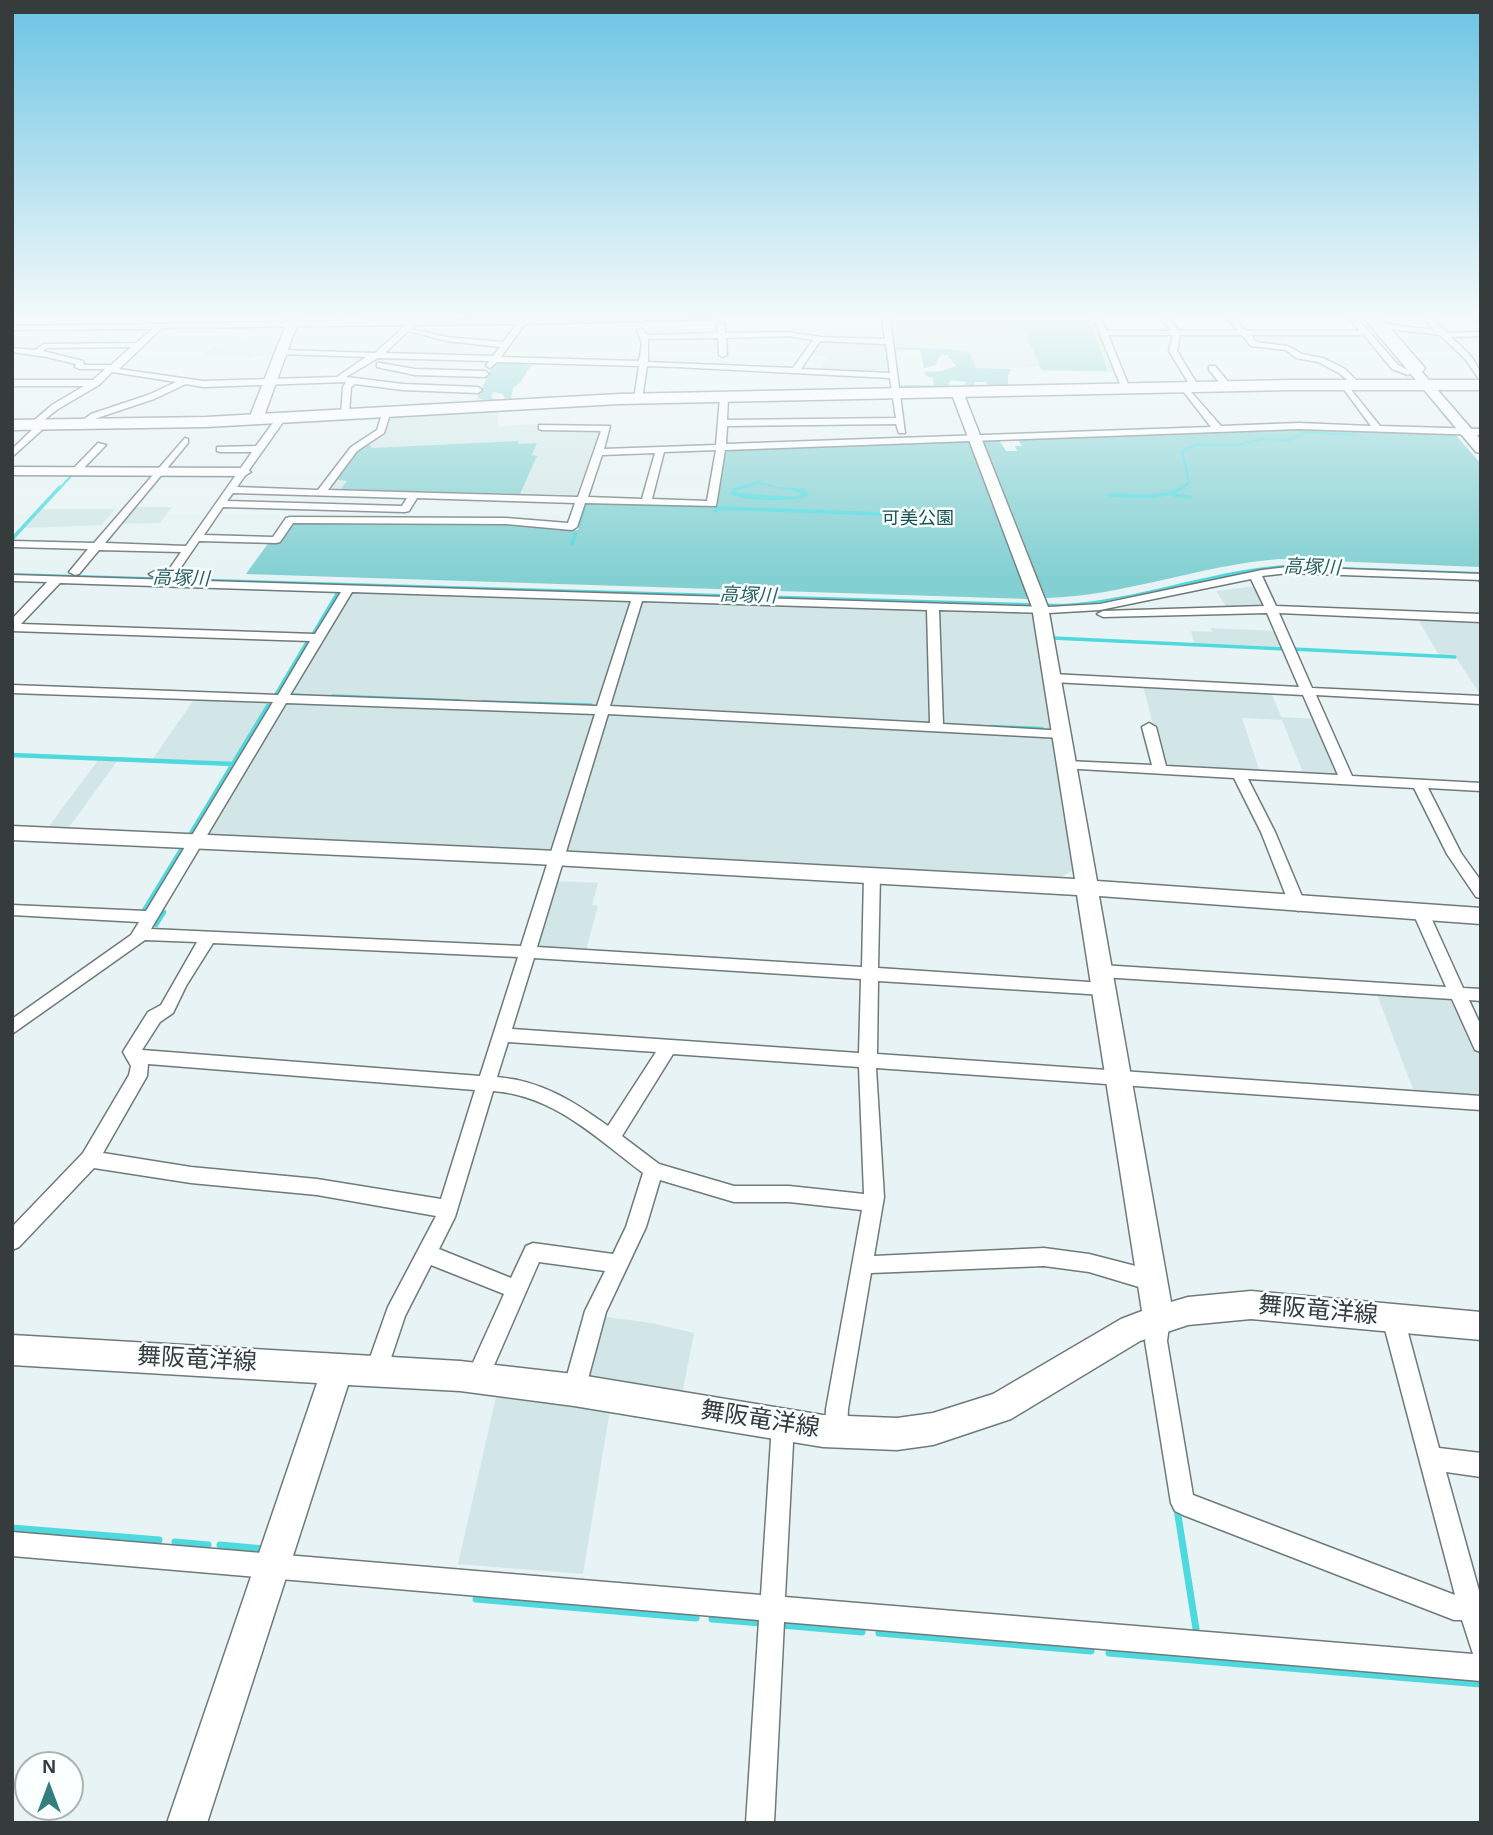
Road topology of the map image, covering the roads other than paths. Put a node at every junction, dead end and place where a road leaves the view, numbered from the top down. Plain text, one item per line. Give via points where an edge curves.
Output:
1 (59, 405) edge
2 (125, 405) edge
3 (261, 405) edge
4 (346, 405) edge
5 (504, 405) edge
6 (723, 405) edge
7 (899, 405) edge
8 (962, 405) edge
9 (1201, 405) edge
10 (1363, 405) edge
11 (1441, 405) edge
12 (472, 406) joint
13 (387, 411) junction
14 (345, 414) junction
15 (1408, 416) dead end
16 (281, 418) junction
17 (256, 419) junction
18 (901, 421) junction
19 (724, 423) junction
20 (83, 424) junction
21 (12, 425) edge
22 (542, 427) dead end
23 (36, 428) junction
24 (1218, 429) junction
25 (1378, 429) junction
26 (1419, 430) junction
27 (1465, 431) junction
28 (1481, 432) edge
29 (975, 439) junction
30 (185, 441) dead end
31 (904, 441) junction
32 (101, 445) dead end
33 (721, 448) junction
34 (220, 449) dead end
35 (260, 449) junction
36 (1481, 449) edge
37 (660, 450) junction
38 (598, 452) junction
39 (12, 454) edge
40 (12, 471) edge
41 (76, 471) junction
42 (159, 471) junction
43 (244, 472) junction
44 (231, 490) junction
45 (321, 492) junction
46 (414, 495) junction
47 (438, 496) junction
48 (580, 500) junction
49 (646, 502) junction
50 (221, 504) junction
51 (426, 520) junction
52 (196, 538) junction
53 (12, 544) edge
54 (96, 546) junction
55 (189, 549) junction
56 (12, 570) edge
57 (75, 572) junction
58 (1253, 575) junction
59 (1481, 577) edge
60 (12, 578) edge
61 (56, 580) junction
62 (349, 587) junction
63 (638, 596) junction
64 (933, 606) junction
65 (1040, 608) junction
66 (1270, 609) junction
67 (1481, 618) edge
68 (12, 626) edge
69 (318, 638) junction
70 (1052, 678) junction
71 (12, 689) edge
72 (1307, 691) junction
73 (282, 698) junction
74 (1481, 699) edge
75 (603, 710) junction
76 (1149, 727) dead end
77 (937, 728) junction
78 (1062, 734) junction
79 (1067, 765) junction
80 (1160, 770) junction
81 (1239, 774) junction
82 (1346, 780) junction
83 (1419, 784) junction
84 (1481, 787) edge
85 (12, 833) edge
86 (197, 841) junction
87 (557, 856) junction
88 (872, 875) junction
89 (1087, 887) junction
90 (1481, 893) edge
91 (1298, 906) junction
92 (12, 910) edge
93 (1421, 913) junction
94 (1481, 916) edge
95 (151, 917) junction
96 (141, 934) junction
97 (209, 937) junction
98 (527, 952) junction
99 (870, 974) junction
100 (1102, 980) junction
101 (1457, 993) junction
102 (1481, 995) edge
103 (12, 1028) edge
104 (501, 1035) junction
105 (1481, 1045) edge
106 (667, 1046) junction
107 (136, 1060) junction
108 (867, 1060) junction
109 (1118, 1078) junction
110 (487, 1082) junction
111 (1481, 1103) edge
112 (611, 1138) junction
113 (90, 1159) junction
114 (653, 1170) junction
115 (873, 1203) junction
116 (447, 1209) junction
117 (12, 1241) edge
118 (427, 1254) junction
119 (862, 1262) junction
120 (618, 1265) junction
121 (1152, 1279) junction
122 (516, 1289) junction
123 (1393, 1318) junction
124 (1159, 1319) junction
125 (1481, 1326) edge
126 (12, 1350) edge
127 (338, 1367) junction
128 (377, 1369) junction
129 (477, 1378) junction
130 (574, 1390) junction
131 (783, 1424) junction
132 (836, 1432) junction
133 (1430, 1458) junction
134 (1481, 1465) edge
135 (12, 1544) edge
136 (272, 1566) junction
137 (771, 1608) junction
138 (1469, 1608) junction
139 (1481, 1645) edge
140 (1481, 1668) edge
141 (187, 1823) edge
142 (760, 1823) edge

1 - 23 street
2 - 20 street
3 - 17 street
4 - 14 street
5 - 12 highway
6 - 19 street
7 - 18 street
8 - 29 street
9 - 24 street
10 - 25 street
11 - 27 street
12 - 13 highway
13 - 14 highway
13 - 45 street via 381,431 351,452
14 - 16 highway
15 - 26 street
16 - 17 highway
16 - 35 street
17 - 20 highway
18 - 19 street
18 - 31 street
19 - 33 street
20 - 23 highway
21 - 23 highway
22 - 38 street via 607,428
23 - 39 street
24 - 25 street
24 - 29 street
25 - 26 street
26 - 27 street
27 - 28 street
27 - 36 street
29 - 31 street
29 - 65 street
30 - 42 street
31 - 33 street
32 - 41 street
33 - 37 street
33 - 49 street via 712,504
34 - 35 street
35 - 43 street
37 - 38 street
37 - 49 street
38 - 48 street
40 - 41 street
41 - 42 street
42 - 43 street
42 - 54 street
43 - 44 street
44 - 45 street
44 - 50 street
45 - 46 street
46 - 47 street
46 - 50 street via 405,509
47 - 48 street
47 - 51 street
48 - 49 street
48 - 51 street via 572,527
50 - 52 street
51 - 52 street via 290,520 276,540
52 - 55 street
53 - 54 street
54 - 55 street
54 - 57 street
55 - 57 street via 171,574
56 - 57 street
58 - 59 street via 1302,570
58 - 65 street via 1100,607
58 - 66 street
60 - 61 street
61 - 62 street
61 - 68 street
62 - 63 street
62 - 69 street
63 - 64 street
63 - 75 street
64 - 65 street
64 - 77 street
65 - 66 street
65 - 70 street
66 - 67 street
66 - 72 street
68 - 69 street
69 - 73 street
70 - 72 street
70 - 78 street
71 - 73 street
72 - 74 street
72 - 82 street
73 - 75 street
73 - 86 street
75 - 77 street
75 - 87 street
76 - 80 street
77 - 78 street
78 - 79 street
79 - 80 street
79 - 89 street
80 - 81 street
81 - 82 street
81 - 91 street
82 - 83 street
83 - 84 street
83 - 90 street via 1454,854
85 - 86 street
86 - 87 street
86 - 95 street
87 - 88 street
87 - 98 street
88 - 89 street
88 - 99 street
89 - 91 street
89 - 100 street
91 - 93 street
92 - 95 street
93 - 94 street
93 - 101 street
95 - 96 street
96 - 97 street
96 - 103 street
97 - 98 street
97 - 107 street via 167,1009 154,1017 132,1052
98 - 99 street
98 - 104 street
99 - 100 street
99 - 108 street
100 - 101 street
100 - 109 street
101 - 102 street
101 - 105 street
104 - 106 street
104 - 110 street
106 - 108 street
106 - 112 street
107 - 110 street
107 - 113 street via 141,1071
108 - 109 street
108 - 115 street
109 - 111 street
109 - 121 street
110 - 112 street via 517,1086 563,1103
110 - 116 street
112 - 114 street
113 - 116 street via 191,1175 317,1187
113 - 117 street
114 - 115 street via 734,1194 789,1194
114 - 120 street via 636,1227
115 - 119 street
116 - 118 street
118 - 122 street
118 - 128 street via 396,1314
119 - 121 street via 1044,1256
119 - 132 street
120 - 122 street via 533,1252
120 - 130 street via 596,1311
121 - 124 street
122 - 129 street
123 - 124 street, 舞阪竜洋線 via 1251,1305 1198,1309
123 - 125 street, 舞阪竜洋線
123 - 133 street
124 - 132 street, 舞阪竜洋線 via 1132,1329 1000,1408 967,1420 897,1434
124 - 138 street via 1156,1342 1182,1503
126 - 127 street, 舞阪竜洋線
127 - 128 street, 舞阪竜洋線
127 - 136 street
128 - 129 street, 舞阪竜洋線
129 - 130 street, 舞阪竜洋線
130 - 131 street, 舞阪竜洋線
131 - 132 street, 舞阪竜洋線
131 - 137 street
133 - 134 street
133 - 138 street
135 - 136 street
136 - 137 street
136 - 141 street
137 - 140 street
137 - 142 street
138 - 139 street

